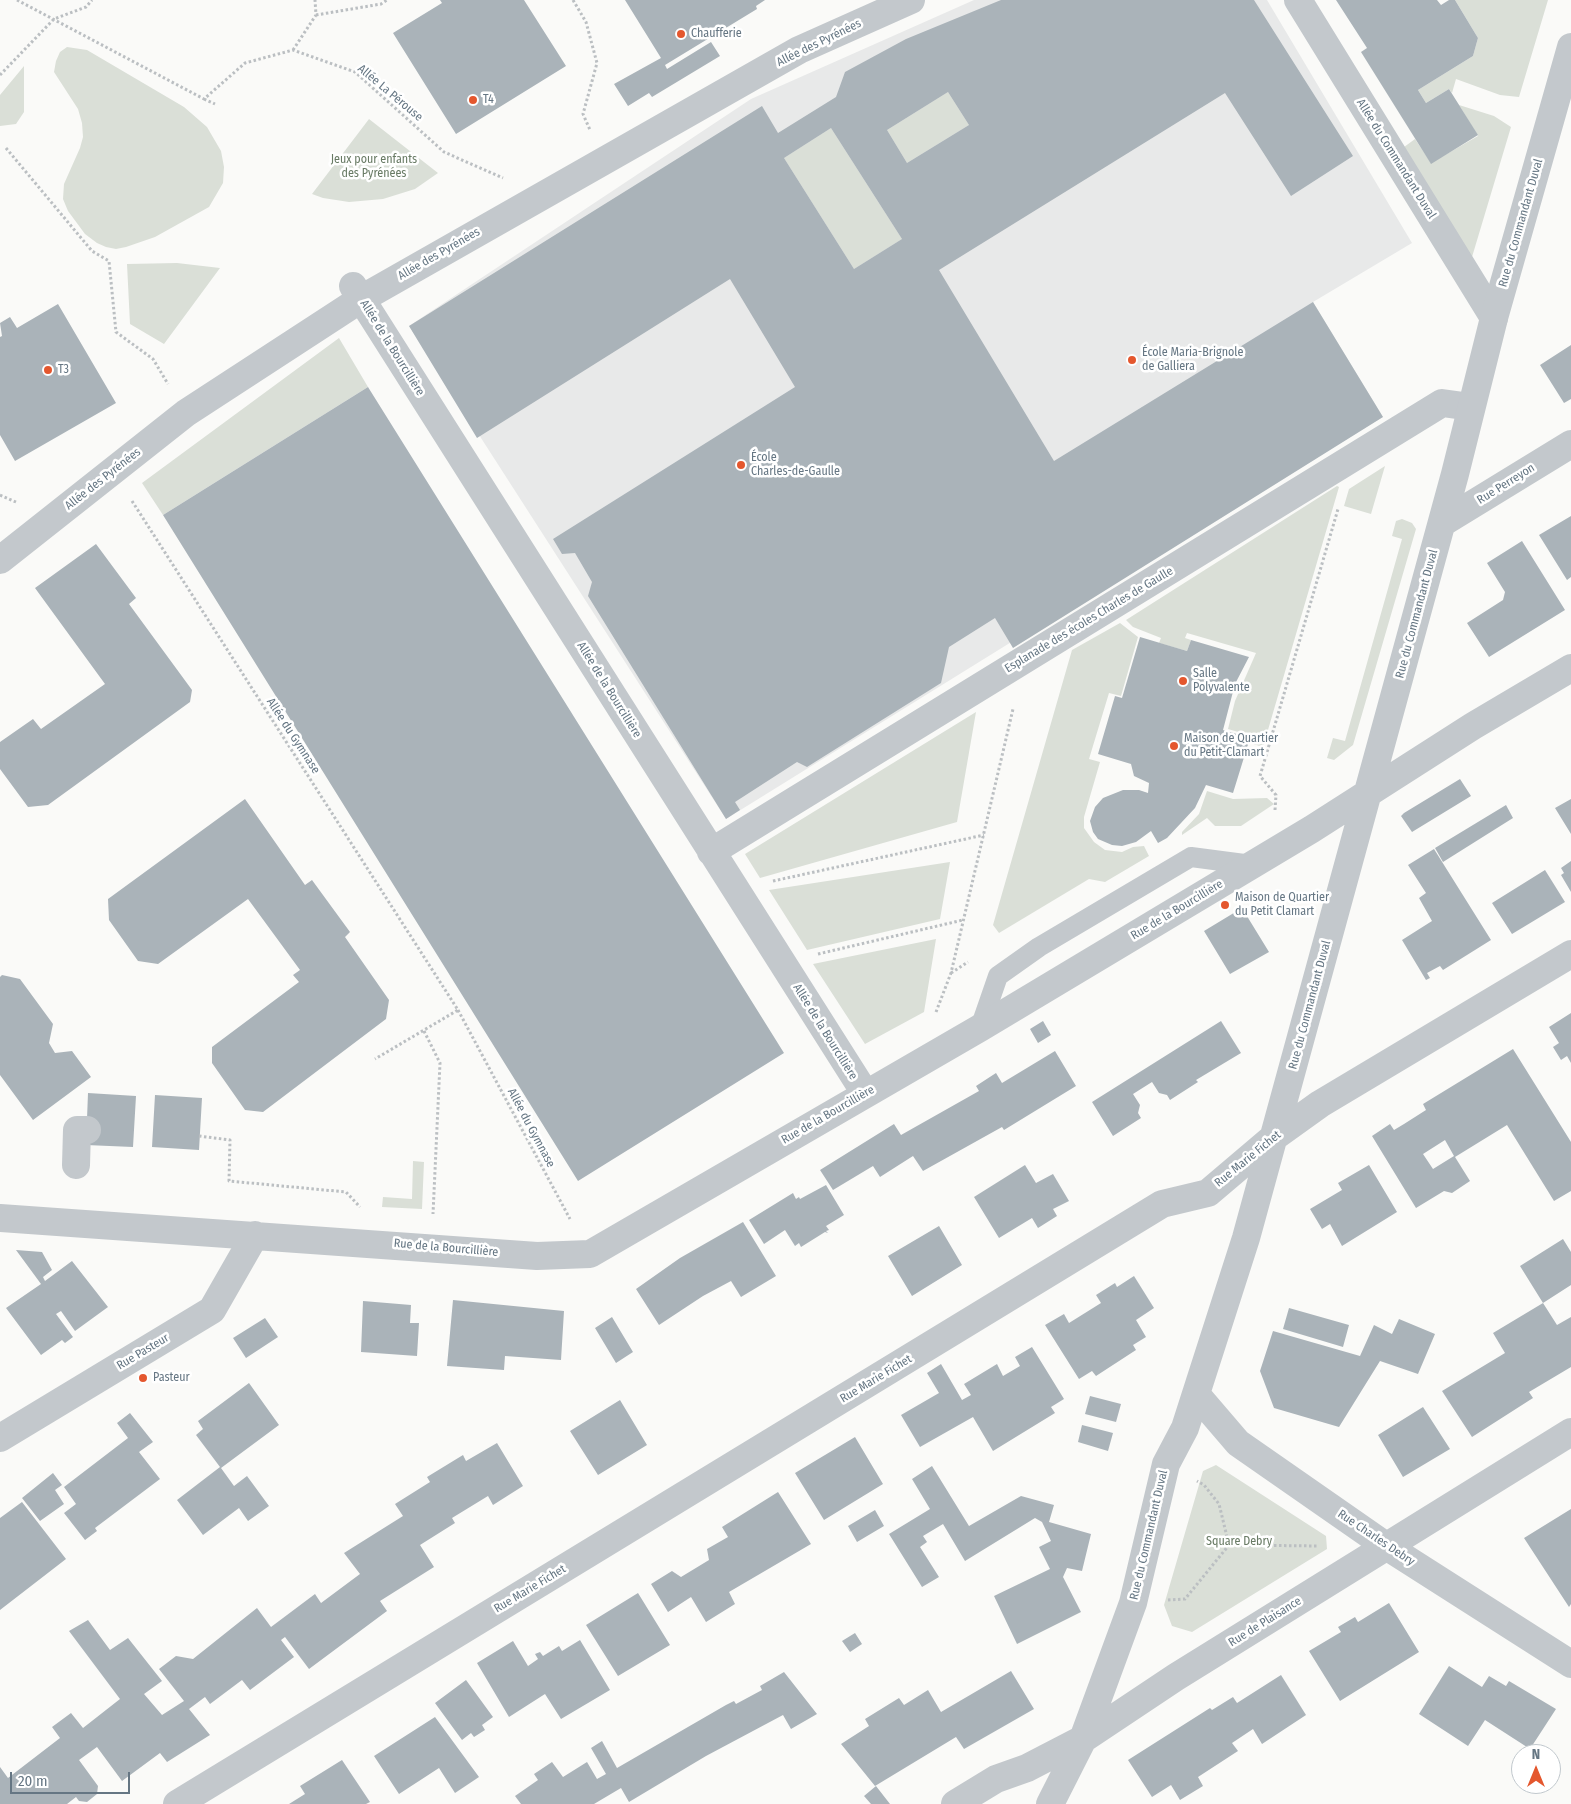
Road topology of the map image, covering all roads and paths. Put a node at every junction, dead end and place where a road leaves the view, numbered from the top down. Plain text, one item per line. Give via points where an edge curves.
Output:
1 (17, 0) edge
2 (92, 0) edge
3 (315, 0) edge
4 (387, 0) edge
5 (573, 0) edge
6 (911, 0) edge
7 (1298, 0) edge
8 (316, 15) junction
9 (54, 19) junction
10 (1571, 46) edge
11 (293, 50) junction
12 (0, 75) edge
13 (204, 98) junction
14 (214, 104) dead end
15 (6, 148) dead end
16 (604, 160) junction
17 (531, 201) junction
18 (357, 292) junction
19 (1494, 318) junction
20 (1471, 408) junction
21 (186, 414) junction
22 (1571, 444) edge
23 (1353, 458) junction
24 (113, 471) junction
25 (1442, 523) junction
26 (0, 560) edge
27 (1024, 659) junction
28 (1571, 668) edge
29 (1367, 793) junction
30 (1274, 813) dead end
31 (984, 835) junction
32 (711, 852) junction
33 (1252, 865) junction
34 (735, 889) junction
35 (964, 920) junction
36 (1571, 954) edge
37 (975, 958) dead end
38 (781, 962) junction
39 (951, 973) junction
40 (458, 1010) junction
41 (935, 1015) dead end
42 (980, 1028) junction
43 (424, 1031) junction
44 (375, 1059) dead end
45 (865, 1093) junction
46 (86, 1130) dead end
47 (200, 1136) dead end
48 (1274, 1137) junction
49 (76, 1165) dead end
50 (363, 1211) dead end
51 (0, 1218) edge
52 (433, 1220) dead end
53 (255, 1235) junction
54 (590, 1254) junction
55 (1196, 1394) junction
56 (1571, 1432) edge
57 (0, 1438) edge
58 (1166, 1464) junction
59 (1230, 1545) junction
60 (1327, 1546) dead end
61 (1386, 1546) junction
62 (1133, 1603) junction
63 (1571, 1664) edge
64 (1083, 1739) junction
65 (177, 1804) edge
66 (955, 1804) edge
67 (1050, 1804) edge

1 - 9 path
2 - 9 path via 86,7
3 - 8 path
4 - 8 path via 381,4
5 - 16 path via 586,22 597,63 583,114
6 - 16 street, Allée des Pyrénées via 799,50
7 - 19 street, Allée du Commandant Duval
8 - 11 path
9 - 12 path
9 - 13 path
10 - 19 street, Rue du Commandant Duval
11 - 13 path via 245,63
11 - 17 path, Allée La Pérouse via 355,72 444,152 522,186
13 - 14 path
15 - 21 path via 92,251 109,261 116,332 152,359
16 - 17 street, Allée des Pyrénées
17 - 18 street, Allée des Pyrénées
18 - 21 street, Allée des Pyrénées
18 - 32 street, Allée de la Bourcillière
19 - 20 street, Rue du Commandant Duval
20 - 23 street, Esplanade des écoles Charles de Gaulle via 1442,403
20 - 25 street, Rue du Commandant Duval
21 - 24 street, Allée des Pyrénées
22 - 25 street, Rue Perreyon
23 - 27 street, Esplanade des écoles Charles de Gaulle
23 - 30 path via 1260,776 1276,795
24 - 26 street, Allée des Pyrénées
24 - 40 path, Allée du Gymnase
25 - 29 street, Rue du Commandant Duval
27 - 31 path
27 - 32 street, Esplanade des écoles Charles de Gaulle
28 - 29 street, Rue de la Bourcillière
29 - 33 street, Rue de la Bourcillière
29 - 48 street, Rue du Commandant Duval
31 - 34 path
31 - 35 path
32 - 34 street, Allée de la Bourcillière
33 - 42 street, Rue de la Bourcillière
33 - 42 lane via 1191,857 1039,948 998,976
34 - 38 street, Allée de la Bourcillière
35 - 38 path
35 - 39 path
36 - 48 street, Rue Marie Fichet via 1320,1104
37 - 39 path
38 - 45 street, Allée de la Bourcillière
39 - 41 path
40 - 43 path
40 - 54 path, Allée du Gymnase
42 - 45 street, Rue de la Bourcillière
43 - 44 path
43 - 52 path via 440,1063
45 - 54 street, Rue de la Bourcillière
46 - 49 street via 77,1130
47 - 50 path via 230,1140 229,1181 346,1192
48 - 55 street, Rue du Commandant Duval via 1246,1238
48 - 65 street, Rue Marie Fichet via 1208,1193 1162,1204
51 - 53 street, Rue de la Bourcillière
53 - 54 street, Rue de la Bourcillière via 537,1256
53 - 57 street, Rue Pasteur via 212,1310
55 - 58 street, Rue du Commandant Duval via 1185,1428
55 - 61 street, Rue Charles Debry via 1238,1443
56 - 61 street, Rue de Plaisance
58 - 59 path via 1204,1485 1219,1504
58 - 62 street, Rue du Commandant Duval
59 - 60 path
59 - 62 path via 1185,1599
61 - 63 street, Rue Charles Debry
61 - 64 street, Rue de Plaisance
62 - 64 street, Rue du Commandant Duval
64 - 66 street, Rue de Plaisance via 1027,1768 996,1779
64 - 67 street, Rue du Commandant Duval

